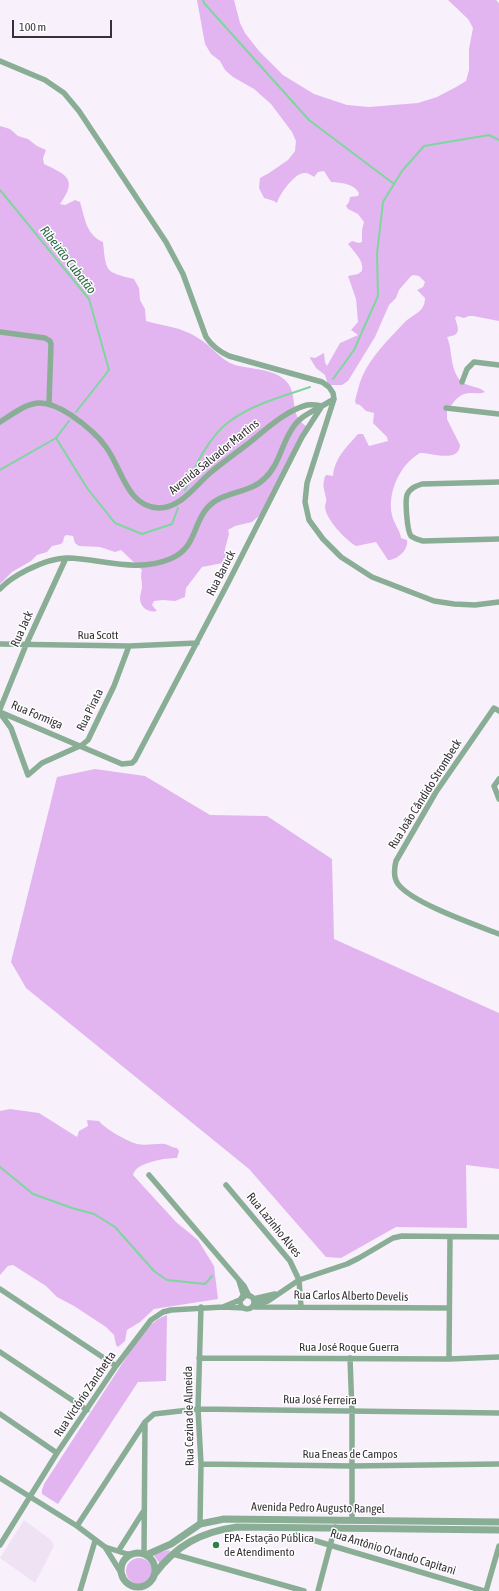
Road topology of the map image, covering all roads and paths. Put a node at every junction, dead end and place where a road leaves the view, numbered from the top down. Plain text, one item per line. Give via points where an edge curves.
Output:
1 (0, 61) edge
2 (0, 332) edge
3 (499, 365) edge
4 (462, 382) dead end
5 (334, 399) junction
6 (49, 403) junction
7 (322, 406) junction
8 (446, 408) dead end
9 (499, 414) edge
10 (0, 422) edge
11 (499, 482) edge
12 (499, 539) edge
13 (66, 558) junction
14 (0, 589) edge
15 (499, 602) edge
16 (197, 643) junction
17 (0, 644) edge
18 (26, 645) junction
19 (129, 646) junction
20 (0, 711) edge
21 (499, 711) edge
22 (80, 746) junction
23 (132, 763) joint
24 (499, 779) edge
25 (499, 800) edge
26 (499, 934) edge
27 (149, 1175) dead end
28 (226, 1185) dead end
29 (450, 1237) junction
30 (499, 1237) edge
31 (299, 1280) junction
32 (0, 1290) edge
33 (249, 1300) junction
34 (301, 1306) junction
35 (201, 1307) junction
36 (223, 1307) junction
37 (244, 1308) junction
38 (449, 1308) junction
39 (0, 1352) edge
40 (499, 1357) edge
41 (199, 1358) junction
42 (350, 1358) junction
43 (449, 1359) junction
44 (116, 1366) junction
45 (198, 1409) junction
46 (86, 1410) junction
47 (352, 1412) junction
48 (499, 1413) edge
49 (0, 1414) edge
50 (145, 1422) junction
51 (58, 1453) junction
52 (201, 1464) junction
53 (499, 1464) edge
54 (352, 1466) junction
55 (0, 1478) edge
56 (30, 1497) junction
57 (144, 1512) junction
58 (352, 1520) junction
59 (499, 1522) edge
60 (200, 1524) junction
61 (77, 1526) junction
62 (335, 1527) junction
63 (499, 1530) edge
64 (296, 1535) dead end
65 (95, 1541) junction
66 (1, 1542) edge
67 (330, 1544) junction
68 (499, 1546) edge
69 (105, 1547) junction
70 (119, 1550) junction
71 (133, 1554) junction
72 (173, 1554) junction
73 (145, 1555) junction
74 (153, 1577) junction
75 (124, 1579) junction
76 (80, 1591) edge
77 (126, 1591) edge
78 (149, 1591) edge
79 (304, 1591) edge
80 (318, 1591) edge
81 (485, 1591) edge

1 - 5 street via 45,80 64,93 79,111 166,242 183,274 211,345 229,356 322,382 329,387
2 - 6 street via 45,338 50,341
3 - 4 street via 474,362 467,369
5 - 7 street, Rua Baruck
5 - 15 street via 307,483 305,502 309,520 323,539 341,557 372,577 434,601 468,605
6 - 7 street, Avenida Salvador Martins via 59,407 96,434 136,498 146,505 158,508 175,504 211,472 278,420 307,405
6 - 10 street via 27,405
7 - 13 street via 299,420 292,428 276,463 265,479 227,495 208,507 188,545 171,559 143,565
7 - 16 street, Rua Baruck via 302,437
8 - 9 street
11 - 12 street via 422,484 410,490 407,496 408,529 410,535 416,539
13 - 14 street via 32,567 6,582
13 - 18 street, Rua Jack
16 - 19 street, Rua Scott
16 - 23 street, Rua Baruck
17 - 18 street, Rua Scott
18 - 19 street, Rua Scott
18 - 20 street, Rua Jack
19 - 22 street, Rua Pirata via 114,686 92,732 88,740
20 - 22 street, Rua Formiga
20 - 22 street, Rua Pirata via 11,728 28,775 42,763
21 - 26 street, Rua João Cândido Strombeck via 494,708 436,792 396,861 394,872 397,883 407,893
22 - 23 street, Rua Formiga via 122,764
24 - 25 street via 494,786
27 - 33 street via 239,1281
28 - 31 street, Rua Lazinho Alves via 290,1261
29 - 30 street
29 - 31 street via 393,1238 359,1258
29 - 38 street
31 - 33 street via 268,1301
31 - 34 street, Rua Lazinho Alves
32 - 44 street
33 - 34 street, Rua Carlos Alberto Develis
33 - 36 street, Rua Carlos Alberto Develis
33 - 37 street via 241,1304
33 - 37 street via 249,1309
34 - 38 street, Rua Carlos Alberto Develis
35 - 36 street, Rua Victório Zanchetta
35 - 41 street, Rua Cezina de Almeida
35 - 44 street, Rua Victório Zanchetta via 171,1310 156,1316
36 - 37 street
38 - 43 street
39 - 46 street
40 - 43 street, Rua José Roque Guerra
41 - 42 street, Rua José Roque Guerra
41 - 45 street, Rua Cezina de Almeida
42 - 43 street, Rua José Roque Guerra
42 - 47 street
44 - 46 street, Rua Victório Zanchetta
45 - 47 street, Rua José Ferreira
45 - 50 street, Rua José Ferreira via 154,1414
45 - 52 street, Rua Cezina de Almeida
46 - 51 street, Rua Victório Zanchetta
47 - 48 street, Rua José Ferreira
47 - 54 street
49 - 51 street
50 - 57 street
50 - 61 street
51 - 56 street, Rua Victório Zanchetta
52 - 54 street, Rua Eneas de Campos
52 - 60 street, Rua Cezina de Almeida
53 - 54 street, Rua Eneas de Campos
54 - 58 street
55 - 56 street
56 - 61 street
56 - 66 street, Rua Victório Zanchetta
57 - 70 street
57 - 73 street
58 - 59 street, Avenida Pedro Augusto Rangel
58 - 60 street, Avenida Pedro Augusto Rangel via 244,1518
60 - 73 street, Avenida Pedro Augusto Rangel via 171,1544
61 - 65 street
62 - 63 street, Avenida Pedro Augusto Rangel
62 - 67 street
62 - 72 street, Avenida Pedro Augusto Rangel via 218,1529 202,1534
64 - 67 street, Rua Antônio Orlando Capitani
65 - 69 street
65 - 76 street
67 - 80 street
67 - 81 street, Rua Antônio Orlando Capitani
68 - 81 street
69 - 70 street
69 - 75 street
70 - 71 street
71 - 73 street
71 - 75 street via 124,1560
72 - 74 street, Avenida Pedro Augusto Rangel
72 - 79 street
73 - 74 street via 153,1562
74 - 75 street via 144,1586 139,1587 129,1584
74 - 78 street, Avenida Pedro Augusto Rangel
75 - 77 street

